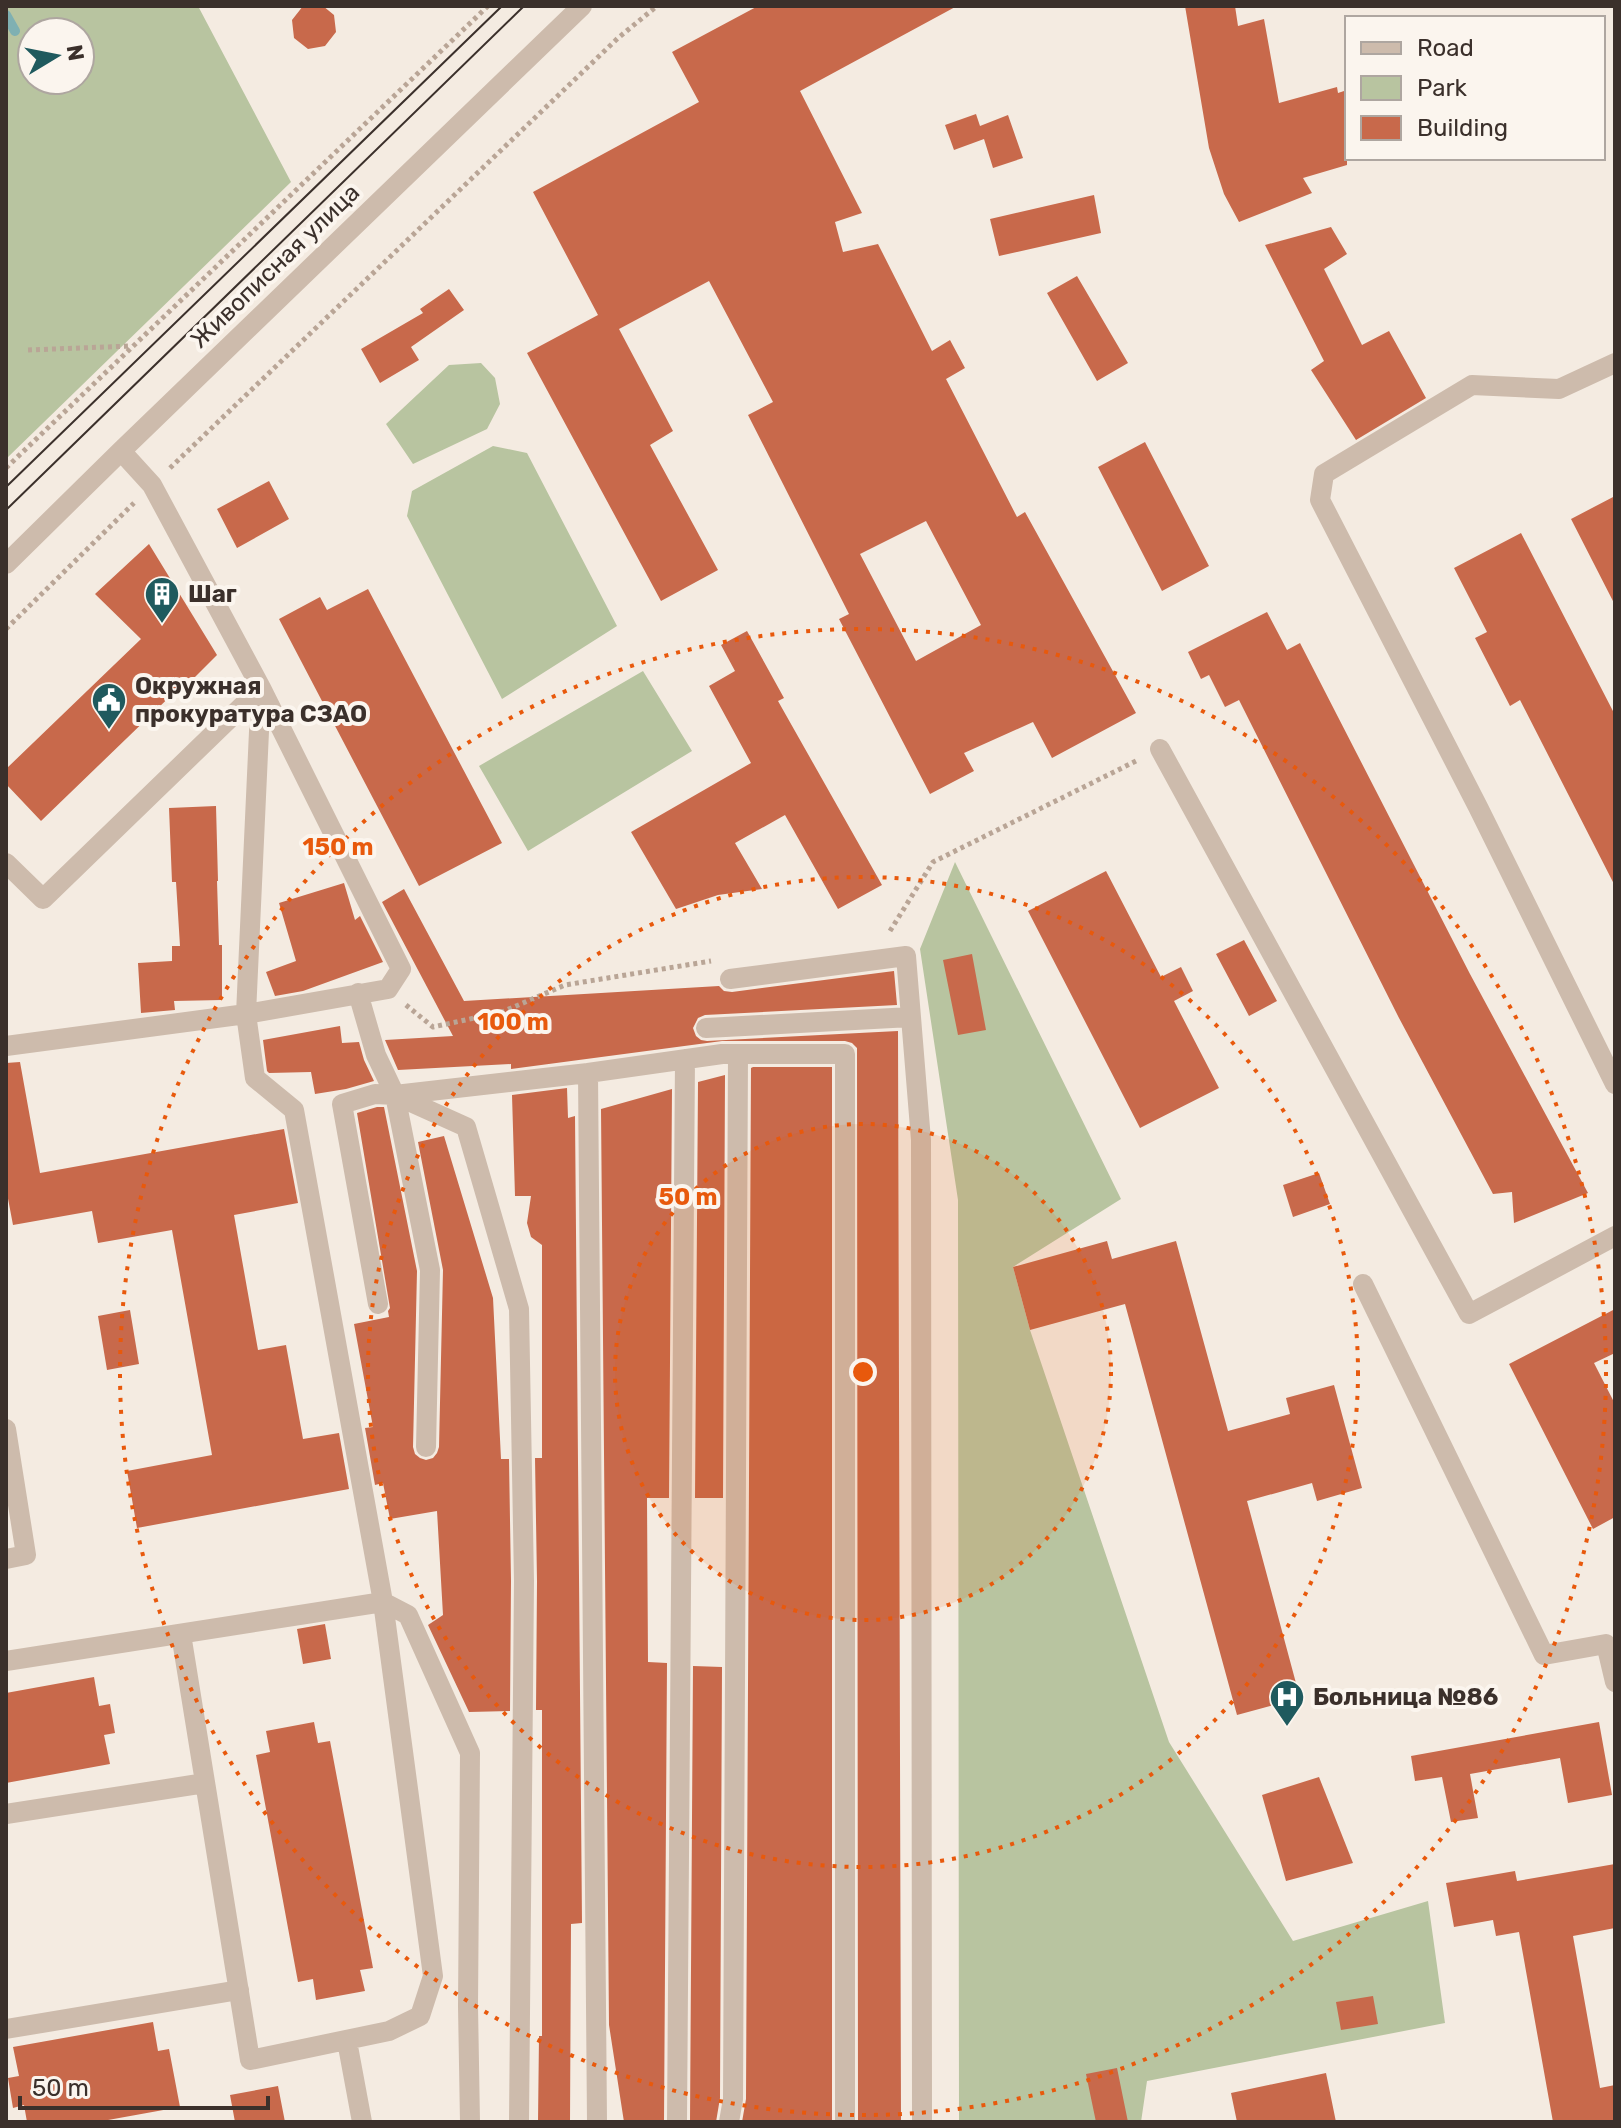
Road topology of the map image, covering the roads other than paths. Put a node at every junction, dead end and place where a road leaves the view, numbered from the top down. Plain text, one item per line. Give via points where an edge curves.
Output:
1 (582, 6) edge
2 (1615, 363) edge
3 (121, 451) junction
4 (6, 564) edge
5 (261, 688) junction
6 (1160, 749) road end
7 (6, 863) edge
8 (730, 979) dead end
9 (358, 993) junction
10 (246, 1014) junction
11 (911, 1017) junction
12 (706, 1028) dead end
13 (6, 1046) edge
14 (738, 1054) junction
15 (685, 1059) junction
16 (588, 1073) junction
17 (1615, 1084) edge
18 (395, 1095) junction
19 (1615, 1236) edge
20 (1363, 1284) dead end
21 (378, 1304) dead end
22 (6, 1429) edge
23 (426, 1447) dead end
24 (6, 1559) edge
25 (383, 1602) junction
26 (181, 1634) junction
27 (6, 1661) edge
28 (1615, 1682) edge
29 (205, 1783) junction
30 (6, 1814) edge
31 (239, 1990) junction
32 (6, 2029) edge
33 (347, 2041) junction
34 (362, 2122) edge
35 (470, 2122) edge
36 (519, 2122) edge
37 (597, 2122) edge
38 (677, 2122) edge
39 (729, 2122) edge
40 (845, 2122) edge
41 (922, 2122) edge

1 - 3 street, Живописная улица
2 - 17 street via 1559,389 1472,385 1324,474 1320,500
3 - 4 street, Живописная улица
3 - 5 street via 152,485
5 - 7 street via 43,899
5 - 9 street via 401,969 388,989
5 - 10 street
6 - 19 street via 1469,1314
8 - 11 street via 906,956
9 - 10 street
9 - 18 street via 376,1055
10 - 13 street
10 - 25 street via 255,1078 294,1110
11 - 12 street
11 - 41 street via 921,1156
14 - 15 street
14 - 39 street
14 - 40 street via 845,1054
15 - 16 street
15 - 38 street
16 - 18 street
16 - 37 street
18 - 21 street via 375,1094 342,1104
18 - 23 street via 430,1270
18 - 36 street via 466,1127 519,1309 524,1597
20 - 28 street via 1544,1655 1606,1644
22 - 24 street via 26,1555
25 - 26 street
25 - 33 street via 433,1976 420,2016 389,2031
25 - 35 street via 408,1615 470,1753
26 - 27 street
26 - 29 street
29 - 30 street
29 - 31 street
31 - 32 street
31 - 33 street via 250,2060
33 - 34 street

